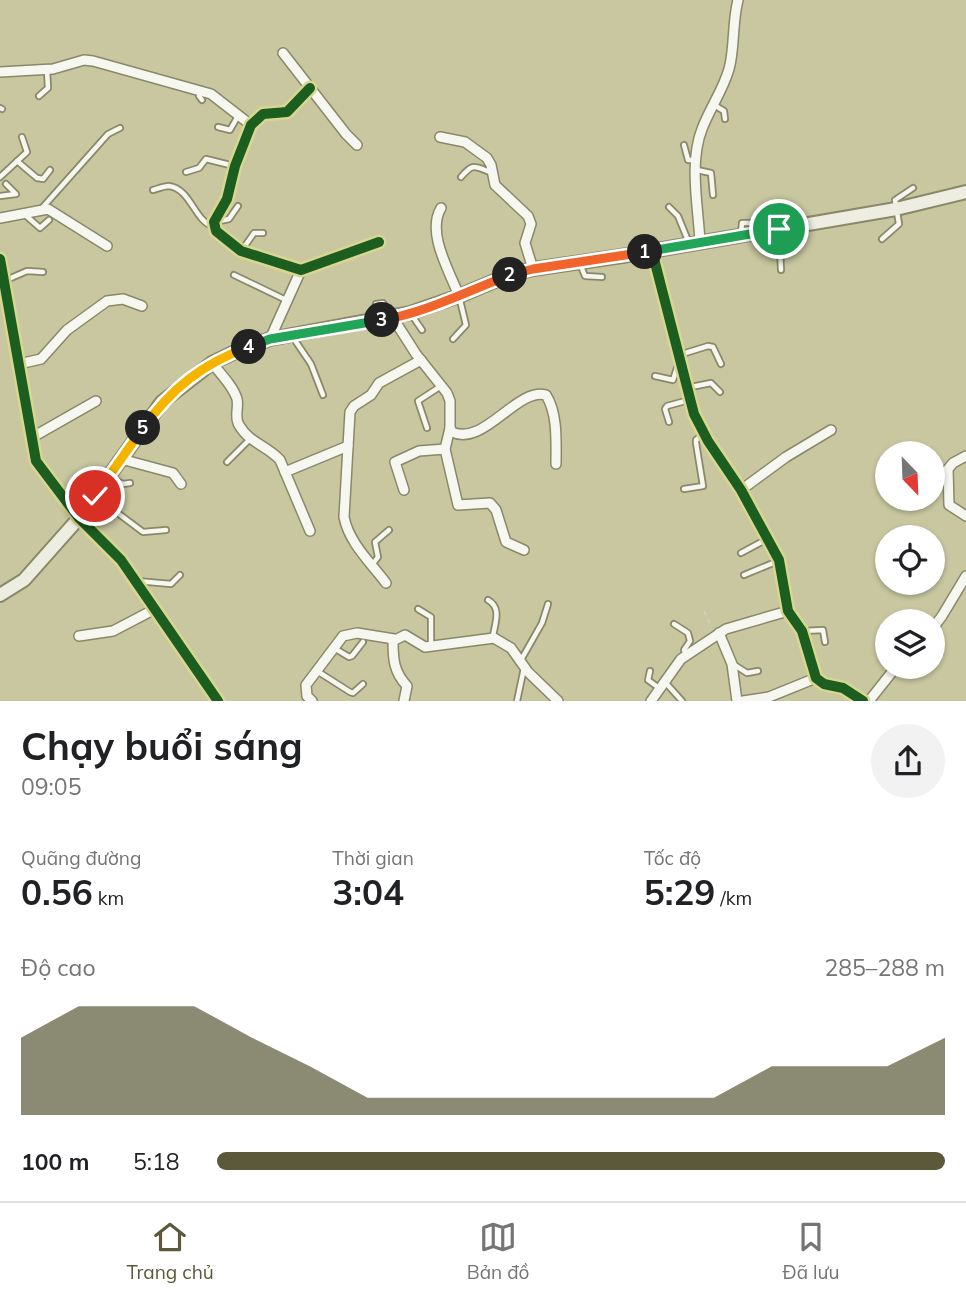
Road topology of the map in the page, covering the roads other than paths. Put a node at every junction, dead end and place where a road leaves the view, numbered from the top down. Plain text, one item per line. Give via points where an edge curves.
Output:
1 (738, 0) edge
2 (283, 53) dead end
3 (47, 69) junction
4 (0, 72) edge
5 (310, 88) junction
6 (39, 96) dead end
7 (713, 105) junction
8 (239, 115) junction
9 (725, 119) dead end
10 (251, 125) junction
11 (218, 127) dead end
12 (120, 128) dead end
13 (22, 137) dead end
14 (440, 137) dead end
15 (358, 145) dead end
16 (684, 145) dead end
17 (17, 161) junction
18 (696, 165) junction
19 (235, 166) junction
20 (50, 170) dead end
21 (186, 172) dead end
22 (491, 172) junction
23 (0, 177) edge
24 (461, 177) dead end
25 (6, 184) dead end
26 (913, 188) dead end
27 (153, 190) dead end
28 (966, 192) edge
29 (713, 195) dead end
30 (0, 196) edge
31 (238, 206) dead end
32 (669, 207) dead end
33 (441, 208) dead end
34 (42, 209) junction
35 (896, 209) junction
36 (23, 213) junction
37 (0, 218) edge
38 (49, 220) dead end
39 (751, 223) dead end
40 (214, 224) junction
41 (779, 229) junction
42 (263, 233) dead end
43 (741, 236) junction
44 (882, 239) dead end
45 (379, 242) dead end
46 (695, 242) junction
47 (107, 246) dead end
48 (242, 251) junction
49 (652, 251) junction
50 (0, 259) edge
51 (580, 262) junction
52 (533, 269) junction
53 (301, 270) junction
54 (781, 270) dead end
55 (43, 272) dead end
56 (234, 275) dead end
57 (602, 277) dead end
58 (4, 281) junction
59 (459, 296) junction
60 (286, 300) junction
61 (376, 304) dead end
62 (142, 306) dead end
63 (410, 313) junction
64 (393, 318) junction
65 (422, 330) dead end
66 (292, 335) junction
67 (270, 339) junction
68 (453, 339) dead end
69 (678, 358) junction
70 (421, 359) junction
71 (212, 362) junction
72 (19, 364) junction
73 (721, 364) dead end
74 (655, 376) dead end
75 (442, 385) junction
76 (686, 388) junction
77 (720, 392) dead end
78 (323, 395) dead end
79 (689, 400) junction
80 (96, 401) dead end
81 (669, 422) dead end
82 (427, 428) dead end
83 (450, 428) junction
84 (831, 430) dead end
85 (703, 434) junction
86 (31, 438) junction
87 (250, 439) junction
88 (348, 446) junction
89 (445, 449) junction
90 (966, 456) edge
91 (121, 459) junction
92 (227, 462) dead end
93 (556, 464) dead end
94 (285, 472) junction
95 (109, 477) junction
96 (130, 483) dead end
97 (181, 484) dead end
98 (684, 489) dead end
99 (741, 490) junction
100 (404, 491) dead end
101 (95, 496) junction
102 (966, 516) edge
103 (79, 518) junction
104 (166, 530) dead end
105 (389, 530) dead end
106 (310, 531) dead end
107 (768, 539) junction
108 (524, 550) dead end
109 (741, 553) dead end
110 (779, 560) junction
111 (372, 565) junction
112 (180, 575) dead end
113 (744, 575) dead end
114 (966, 576) edge
115 (136, 581) junction
116 (386, 583) dead end
117 (0, 595) edge
118 (488, 600) dead end
119 (548, 604) dead end
120 (155, 609) junction
121 (418, 609) dead end
122 (945, 609) edge
123 (788, 611) junction
124 (674, 624) dead end
125 (802, 631) junction
126 (718, 634) junction
127 (79, 636) dead end
128 (492, 637) junction
129 (394, 639) junction
130 (363, 642) dead end
131 (825, 642) dead end
132 (430, 647) junction
133 (334, 648) junction
134 (686, 656) junction
135 (522, 664) junction
136 (732, 664) junction
137 (316, 671) junction
138 (650, 671) dead end
139 (758, 671) dead end
140 (816, 678) junction
141 (886, 679) edge
142 (363, 684) dead end
143 (662, 685) junction
144 (218, 701) edge
145 (312, 701) edge
146 (404, 701) edge
147 (517, 701) edge
148 (558, 701) edge
149 (651, 701) edge
150 (682, 701) edge
151 (737, 701) edge
152 (743, 701) edge
153 (863, 701) edge
154 (869, 701) edge

1 - 7 street via 729,69
2 - 5 street
3 - 4 street
3 - 6 lane via 49,86
3 - 8 street via 93,61 220,100
5 - 10 street via 288,113 263,114
5 - 15 street
7 - 9 lane via 724,111
7 - 18 street via 702,129
8 - 10 street
8 - 11 lane via 230,130
10 - 19 street
12 - 34 lane via 108,134
13 - 17 lane via 28,150
14 - 22 street via 465,142 487,158
16 - 18 lane via 688,160
17 - 20 lane via 37,178 43,179
17 - 23 lane
18 - 29 lane via 711,173
18 - 46 street
19 - 21 lane via 206,159 199,168
19 - 40 street via 229,194
22 - 24 lane via 472,166
22 - 52 street via 495,184 530,220 525,243
25 - 30 lane via 16,194
26 - 35 lane via 895,200
27 - 40 lane via 170,187 181,192 204,221
28 - 35 main road
31 - 40 lane via 229,219
32 - 46 lane
33 - 59 street via 437,215 439,241
34 - 36 street
34 - 47 street via 55,211
35 - 41 main road
35 - 44 lane via 899,224
36 - 37 street
36 - 38 lane via 40,228
39 - 43 lane via 741,223
40 - 48 street via 216,232
41 - 43 main road
41 - 54 lane
42 - 48 lane via 254,233
43 - 46 main road
45 - 53 street
46 - 49 main road
48 - 53 street
49 - 51 main road
49 - 69 street
50 - 58 street
51 - 52 main road
51 - 57 lane via 585,276
52 - 59 main road
53 - 60 street
55 - 58 lane via 27,271
56 - 60 lane
58 - 72 street
59 - 63 main road
59 - 68 lane via 466,325
60 - 67 street
61 - 64 lane via 383,303
62 - 72 street via 123,299 107,301 67,330 41,359
63 - 64 main road
63 - 65 lane
64 - 66 main road
64 - 70 street
66 - 67 main road
66 - 78 lane
67 - 71 main road
69 - 73 lane via 708,346
69 - 74 lane via 673,380
69 - 76 street
70 - 75 street
70 - 88 street via 383,379 368,398 351,408
71 - 87 street via 235,393 237,422
71 - 91 main road via 162,402
72 - 86 street
75 - 82 lane via 419,398
75 - 83 street via 450,401
76 - 77 lane via 711,383
76 - 79 street
79 - 81 lane via 665,409
79 - 85 street
80 - 86 street
83 - 89 street
83 - 93 street via 457,435 475,432 541,393 550,404
84 - 99 street
85 - 98 lane via 696,440 703,486
85 - 99 street
86 - 103 street via 42,472
87 - 92 lane
87 - 94 street via 275,454
88 - 94 street
88 - 111 street via 344,517 351,537
89 - 100 street via 419,451 395,462
89 - 108 street via 458,505 489,503 496,510 506,542
90 - 102 street via 947,472 949,505
91 - 95 main road
91 - 97 street via 173,473
94 - 106 street
95 - 96 lane
95 - 101 main road
99 - 107 street
101 - 103 main road
101 - 104 lane via 143,532
103 - 115 street
103 - 117 main road via 24,580
105 - 111 lane via 375,542 377,557
107 - 109 lane
107 - 110 street
110 - 113 lane
110 - 123 street
111 - 116 street
112 - 115 lane via 171,584
114 - 122 street
115 - 120 street
118 - 128 lane via 497,609
119 - 135 lane
120 - 127 street via 113,631
120 - 144 street
121 - 132 lane via 429,613 433,621
123 - 125 street
123 - 126 street via 733,625
124 - 134 lane via 688,633
125 - 131 lane via 822,630
125 - 140 street
126 - 134 street
126 - 136 street
128 - 132 street
128 - 135 street via 511,648
129 - 132 street via 405,635
129 - 133 street via 354,634 343,636
129 - 146 street via 394,668 408,688
130 - 133 lane via 349,657
133 - 137 street
134 - 143 street
135 - 147 lane
135 - 148 street
136 - 139 lane via 747,673
136 - 151 street
137 - 142 lane via 351,692
137 - 145 street via 305,690
138 - 143 lane via 648,680
140 - 152 street via 769,697
140 - 153 street
141 - 154 street
143 - 149 street
143 - 150 lane

